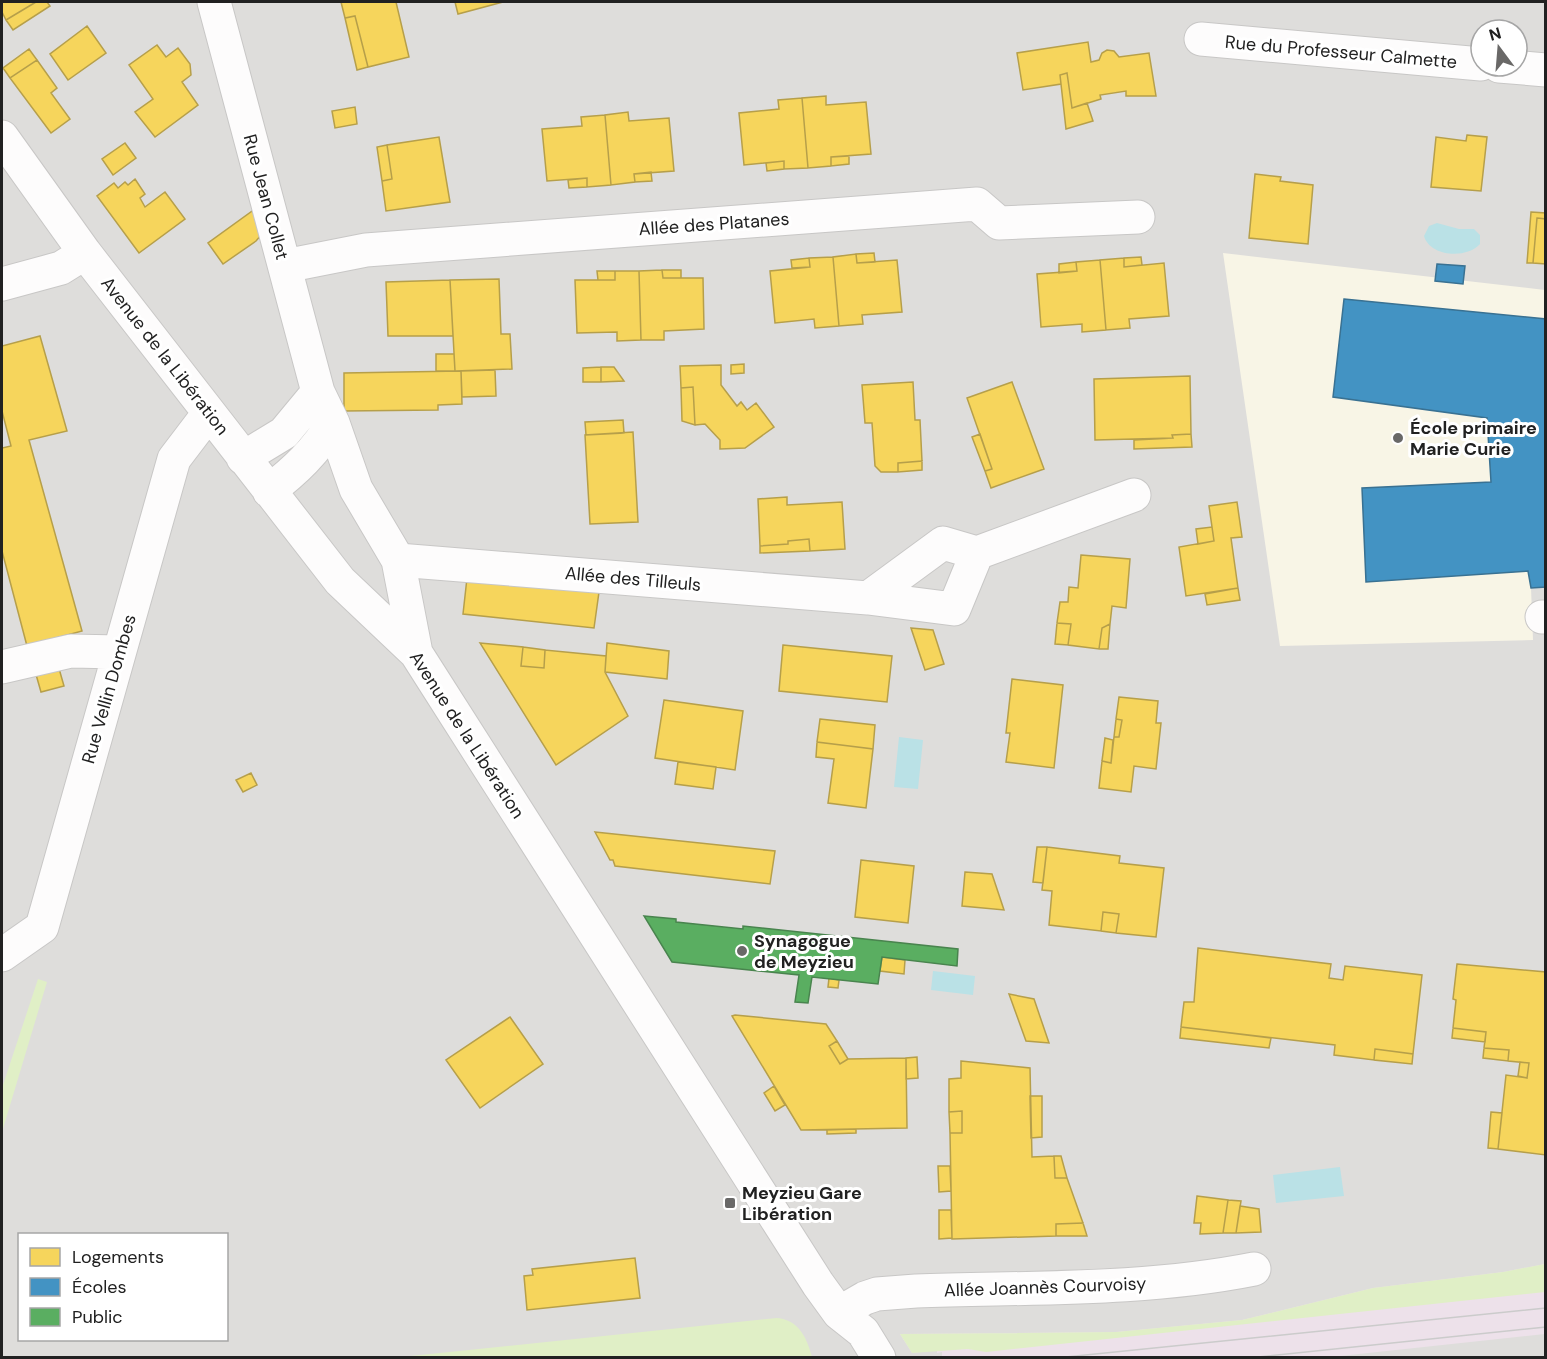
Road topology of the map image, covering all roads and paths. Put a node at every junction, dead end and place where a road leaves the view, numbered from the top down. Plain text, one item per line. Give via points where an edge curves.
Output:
1 (214, 2) edge
2 (1202, 39) dead end
3 (1469, 63) edge
4 (1529, 69) edge
5 (1545, 70) edge
6 (2, 137) edge
7 (1138, 217) dead end
8 (85, 253) junction
9 (285, 266) junction
10 (2, 284) edge
11 (318, 392) junction
12 (209, 413) junction
13 (333, 423) junction
14 (243, 458) junction
15 (269, 491) junction
16 (1134, 495) dead end
17 (977, 553) junction
18 (398, 560) junction
19 (868, 598) junction
20 (119, 652) junction
21 (416, 653) junction
22 (2, 667) edge
23 (2, 956) edge
24 (1254, 1269) dead end
25 (839, 1313) junction
26 (852, 1358) edge
27 (879, 1358) edge

1 - 9 street, Rue Jean Collet
2 - 3 street, Rue du Professeur Calmette
4 - 5 street
6 - 8 street, Avenue de la Libération
7 - 9 street, Allée des Platanes via 999,223 976,204 366,250
8 - 10 street via 61,268
8 - 12 street, Avenue de la Libération
9 - 11 street, Rue Jean Collet
11 - 13 street, Rue Jean Collet
11 - 14 street via 284,433
12 - 14 street, Avenue de la Libération
12 - 20 street, Rue Vellin Dombes via 174,459
13 - 15 street via 298,469
13 - 18 street, Rue Jean Collet via 356,489
14 - 15 street, Avenue de la Libération
15 - 21 street, Avenue de la Libération via 340,581
16 - 17 street
17 - 19 street via 943,543
17 - 19 street, Allée des Tilleuls via 954,609
18 - 19 street, Allée des Tilleuls
18 - 21 street, Rue Jean Collet
20 - 22 street via 71,651
20 - 23 street, Rue Vellin Dombes via 42,927
21 - 25 street, Avenue de la Libération
24 - 25 street, Allée Joannès Courvoisy via 1153,1283 877,1294
25 - 26 street via 845,1346
25 - 27 street via 863,1332

